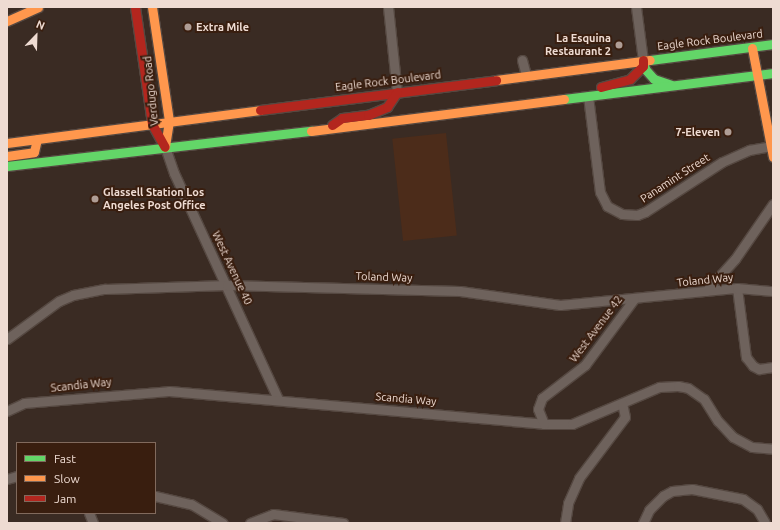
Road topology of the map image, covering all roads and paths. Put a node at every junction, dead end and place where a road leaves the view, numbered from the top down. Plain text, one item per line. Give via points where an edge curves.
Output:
1 (38, 7) edge
2 (135, 7) edge
3 (152, 7) edge
4 (388, 7) edge
5 (636, 7) edge
6 (20, 16) junction
7 (7, 21) edge
8 (7, 31) edge
9 (773, 44) edge
10 (752, 48) junction
11 (522, 60) dead end
12 (643, 60) junction
13 (773, 73) edge
14 (526, 75) junction
15 (757, 75) junction
16 (676, 86) junction
17 (397, 92) junction
18 (588, 96) junction
19 (554, 101) junction
20 (169, 122) junction
21 (152, 124) junction
22 (331, 129) junction
23 (37, 138) junction
24 (7, 143) edge
25 (771, 146) junction
26 (165, 147) junction
27 (7, 156) edge
28 (773, 157) edge
29 (7, 166) edge
30 (773, 204) edge
31 (227, 285) junction
32 (737, 288) junction
33 (706, 291) junction
34 (773, 291) edge
35 (634, 299) junction
36 (7, 339) edge
37 (773, 367) edge
38 (278, 399) junction
39 (622, 403) junction
40 (7, 411) edge
41 (544, 424) junction
42 (773, 449) edge
43 (156, 496) edge
44 (223, 523) edge
45 (250, 523) edge
46 (343, 523) edge
47 (565, 523) edge
48 (643, 523) edge
49 (765, 523) edge

1 - 6 main road
2 - 21 main road, Verdugo Road
3 - 20 main road, Verdugo Road
4 - 17 street
5 - 12 street
6 - 7 main road
6 - 8 main road
9 - 10 main road, Eagle Rock Boulevard
10 - 12 main road, Eagle Rock Boulevard
10 - 15 main road
11 - 14 street
12 - 14 main road, Eagle Rock Boulevard
12 - 16 main road via 654,79
12 - 19 main road via 643,66 630,79
13 - 15 main road
14 - 17 main road, Eagle Rock Boulevard
15 - 16 main road
15 - 25 main road
16 - 18 main road
17 - 20 main road, Eagle Rock Boulevard
17 - 22 main road via 387,107 368,115 337,120
18 - 19 main road
18 - 25 street, Panamint Street via 600,192 607,206 622,214 637,215 645,212 722,162 750,150
19 - 22 main road
20 - 21 main road, Eagle Rock Boulevard
20 - 26 main road, Verdugo Road
21 - 23 main road, Eagle Rock Boulevard
21 - 26 main road, Verdugo Road
22 - 26 main road
23 - 24 main road, Eagle Rock Boulevard
23 - 27 main road via 34,152
25 - 28 main road
26 - 29 main road
26 - 31 street, West Avenue 40 via 174,173
30 - 33 street via 735,259
31 - 35 street, Toland Way via 460,291 560,305
31 - 36 street, Toland Way via 90,291 73,295 46,309
31 - 38 street, West Avenue 40
32 - 33 street, Toland Way
32 - 34 street, Toland Way
32 - 37 street via 746,357 759,369
33 - 35 street, Toland Way
35 - 41 street, West Avenue 42 via 585,365 573,377 542,398 538,409
38 - 40 street, Scandia Way via 148,390 24,403
38 - 41 street, Scandia Way
39 - 41 street, Scandia Way via 572,424
39 - 42 street, Scandia Way via 659,387 673,385 688,388 704,398 718,421 734,437 752,447
39 - 47 street via 625,417 579,478 568,504
43 - 44 street via 191,504
45 - 46 street via 273,514
48 - 49 street via 649,510 663,496 677,490 692,489 743,499 757,509

